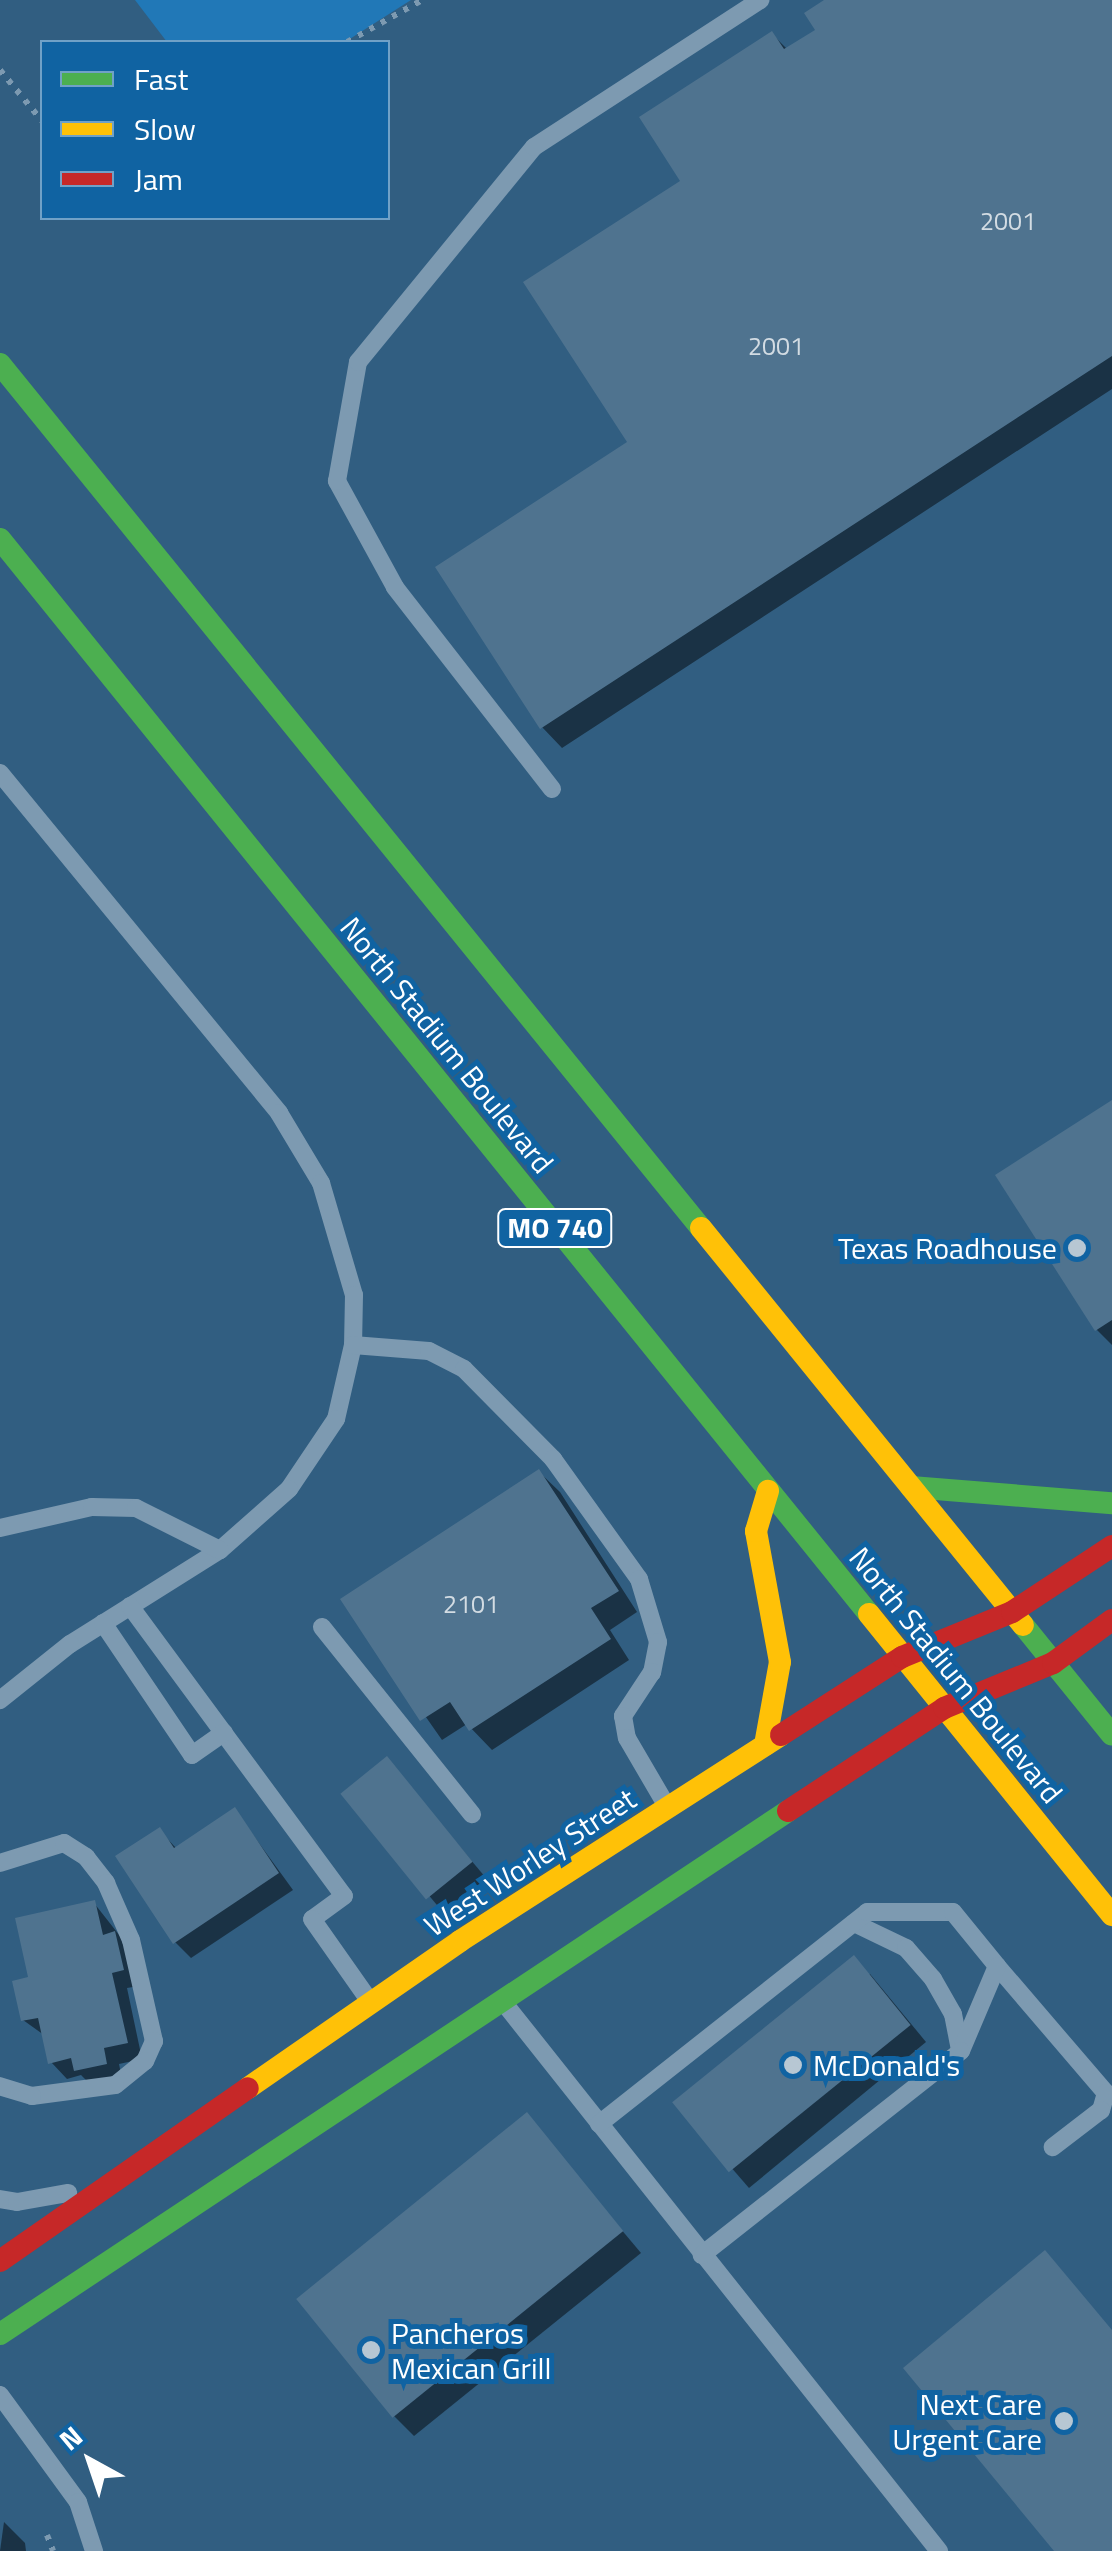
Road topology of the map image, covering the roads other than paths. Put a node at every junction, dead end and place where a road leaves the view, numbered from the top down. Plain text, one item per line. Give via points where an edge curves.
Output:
1 (760, 0) edge
2 (0, 364) edge
3 (0, 539) edge
4 (0, 773) edge
5 (552, 789) dead end
6 (354, 1346) junction
7 (911, 1486) junction
8 (768, 1491) junction
9 (1112, 1503) edge
10 (0, 1528) edge
11 (1112, 1546) edge
12 (220, 1550) junction
13 (130, 1606) junction
14 (1012, 1612) junction
15 (1112, 1620) edge
16 (103, 1623) junction
17 (322, 1628) dead end
18 (902, 1657) junction
19 (1053, 1663) junction
20 (0, 1700) edge
21 (944, 1708) junction
22 (224, 1733) junction
23 (1112, 1735) edge
24 (765, 1745) junction
25 (668, 1808) junction
26 (472, 1814) dead end
27 (0, 1864) edge
28 (1112, 1915) edge
29 (854, 1923) junction
30 (997, 1966) junction
31 (503, 2002) junction
32 (372, 2004) junction
33 (960, 2051) junction
34 (0, 2086) edge
35 (598, 2124) junction
36 (1053, 2147) dead end
37 (118, 2184) junction
38 (0, 2198) edge
39 (702, 2255) junction
40 (0, 2261) edge
41 (0, 2334) edge
42 (0, 2395) edge
43 (94, 2551) edge
44 (939, 2551) edge

1 - 5 lane via 534,147 358,362 337,481 395,587
2 - 7 main road
3 - 8 main road, North Stadium Boulevard / MO 740
4 - 6 lane via 279,1113 321,1183 341,1242 354,1295
6 - 12 lane via 336,1419 290,1489
6 - 25 lane via 429,1351 464,1369 553,1459 640,1578 658,1642 652,1672 623,1716 627,1738
7 - 9 main road
7 - 14 main road
8 - 18 main road, North Stadium Boulevard / MO 740
8 - 24 main road via 756,1531 780,1662
10 - 12 lane via 92,1507 136,1508
11 - 14 main road, West Worley Street
12 - 13 lane
13 - 16 lane
13 - 22 lane
14 - 18 main road, West Worley Street
14 - 19 main road
15 - 19 main road
16 - 20 lane
16 - 22 lane via 192,1755
17 - 26 lane
18 - 21 main road, North Stadium Boulevard / MO 740
18 - 24 main road, West Worley Street
19 - 21 main road
19 - 23 main road
21 - 28 main road, North Stadium Boulevard / MO 740
21 - 31 main road
22 - 32 lane via 344,1896 312,1919
24 - 25 main road, West Worley Street
25 - 32 main road, West Worley Street
27 - 34 lane via 64,1843 86,1858 106,1882 131,1940 154,2041 144,2061 115,2085 32,2096
29 - 30 lane via 867,1912 953,1912
29 - 33 lane via 906,1948 933,1978 953,2014
29 - 35 lane
30 - 33 lane
30 - 36 lane via 1106,2093 1101,2110
31 - 35 lane
31 - 41 main road
32 - 37 main road, West Worley Street
33 - 39 lane
35 - 39 lane
37 - 38 lane via 17,2202
37 - 40 main road, West Worley Street
39 - 44 lane
42 - 43 lane via 78,2502

